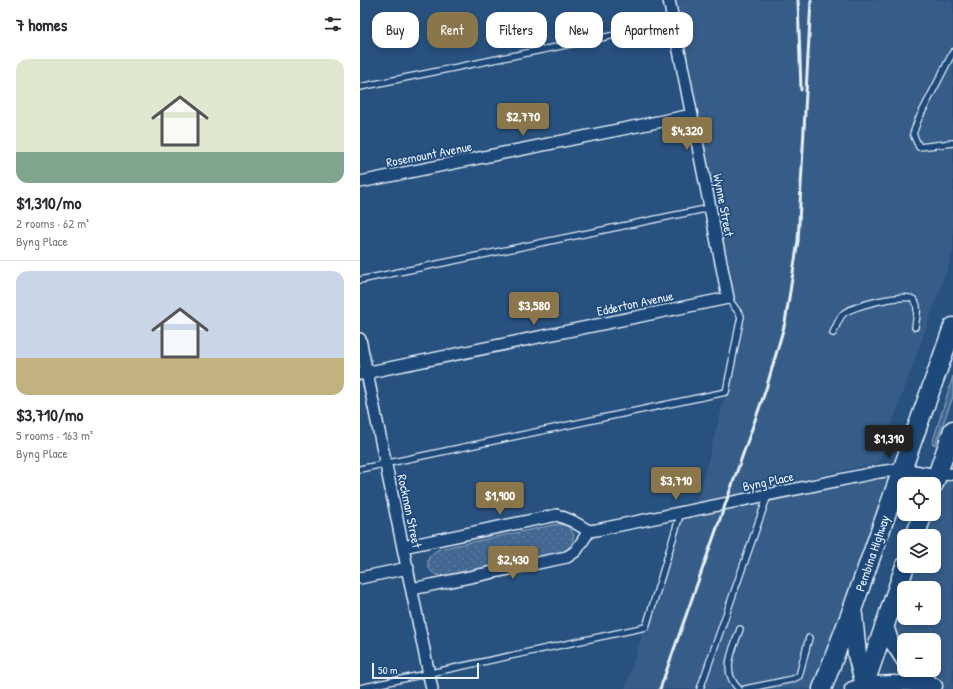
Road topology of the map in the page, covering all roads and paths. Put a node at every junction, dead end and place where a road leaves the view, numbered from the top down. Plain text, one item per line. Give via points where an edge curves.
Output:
1 (669, 0) edge
2 (672, 12) edge
3 (611, 36) edge
4 (679, 48) edge
5 (953, 52) edge
6 (360, 87) edge
7 (692, 115) junction
8 (953, 143) edge
9 (360, 182) edge
10 (710, 208) junction
11 (360, 280) edge
12 (728, 298) junction
13 (953, 326) edge
14 (915, 327) dead end
15 (833, 333) dead end
16 (360, 339) edge
17 (363, 374) edge
18 (953, 430) edge
19 (385, 464) junction
20 (902, 468) junction
21 (360, 469) edge
22 (937, 477) edge
23 (941, 478) edge
24 (768, 495) junction
25 (681, 512) junction
26 (589, 531) junction
27 (404, 547) junction
28 (408, 568) junction
29 (903, 573) edge
30 (360, 578) edge
31 (412, 589) junction
32 (852, 610) junction
33 (885, 623) junction
34 (740, 629) dead end
35 (809, 638) dead end
36 (897, 651) edge
37 (429, 673) junction
38 (922, 677) edge
39 (360, 688) edge
40 (863, 688) edge
41 (937, 688) edge
42 (432, 689) edge
43 (700, 689) edge
44 (739, 689) edge
45 (745, 689) edge
46 (822, 689) edge

1 - 2 street, Wynne Street
3 - 6 lane
4 - 7 street, Wynne Street
5 - 8 lane via 913,134 918,147
7 - 9 street, Rosemount Avenue
7 - 10 street, Wynne Street
10 - 11 lane
10 - 12 street, Wynne Street
12 - 17 street, Edderton Avenue
12 - 19 lane via 741,316 726,392
13 - 20 main road, Pembina Highway
14 - 15 lane via 917,307 914,300 909,297 864,305 843,314
16 - 17 street, Rockman Street
17 - 19 street, Rockman Street
18 - 23 main road
19 - 21 lane
19 - 27 street, Rockman Street
20 - 22 street, Byng Place
20 - 24 street, Byng Place
20 - 32 main road, Pembina Highway
24 - 25 street, Byng Place
24 - 43 lane
25 - 26 street, Byng Place
25 - 37 lane via 646,627
26 - 27 street via 557,515
26 - 31 street via 576,551 567,557
27 - 28 street, Rockman Street
28 - 30 street
28 - 31 street, Rockman Street
29 - 33 main road
31 - 37 street, Rockman Street
32 - 40 main road
32 - 46 main road, Pembina Highway
33 - 36 street via 890,641
33 - 40 main road
34 - 44 lane via 728,668 732,683
35 - 45 lane via 799,676
37 - 39 lane
37 - 42 street, Rockman Street
38 - 41 street
40 - 41 street via 912,684

